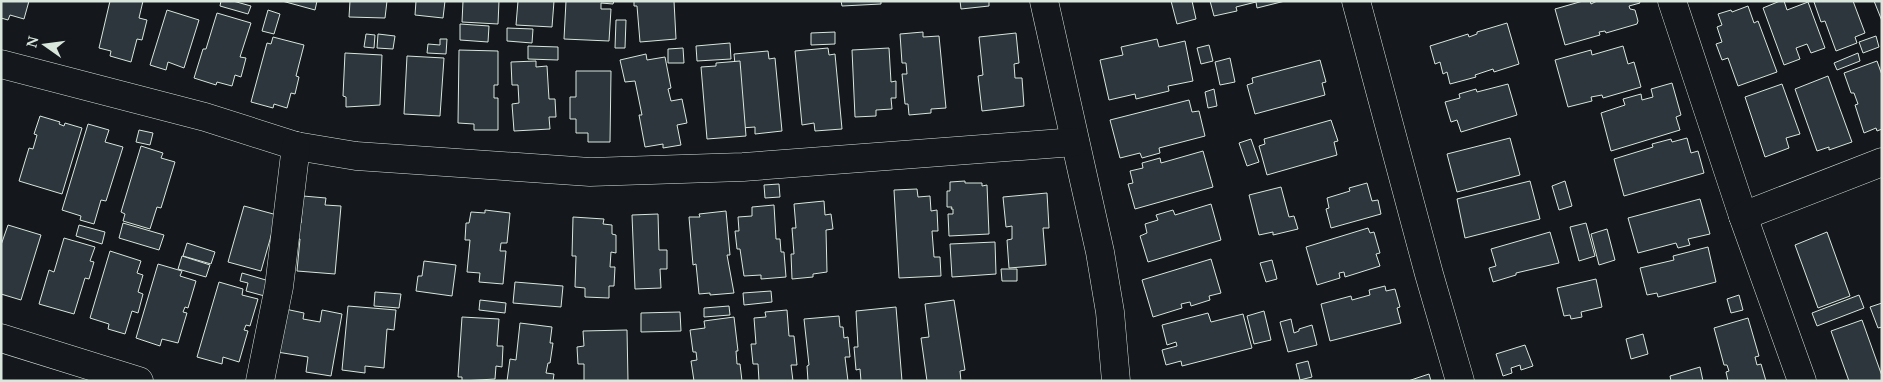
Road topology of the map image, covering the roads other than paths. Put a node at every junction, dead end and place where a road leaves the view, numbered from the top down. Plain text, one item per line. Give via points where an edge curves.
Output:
1 (1044, 1) edge
2 (1356, 1) edge
3 (1672, 1) edge
4 (1, 64) edge
5 (1075, 142) junction
6 (296, 146) junction
7 (1882, 162) edge
8 (1743, 216) junction
9 (1, 338) edge
10 (139, 381) edge
11 (260, 381) edge
12 (1116, 381) edge
13 (1460, 381) edge
14 (1802, 381) edge

1 - 5 street
2 - 13 street
3 - 8 street
4 - 6 street via 205,117
5 - 6 street via 743,167 590,172 356,156
5 - 12 street via 1100,252 1110,312
6 - 11 street via 279,287
7 - 8 street
8 - 14 street
9 - 10 street

